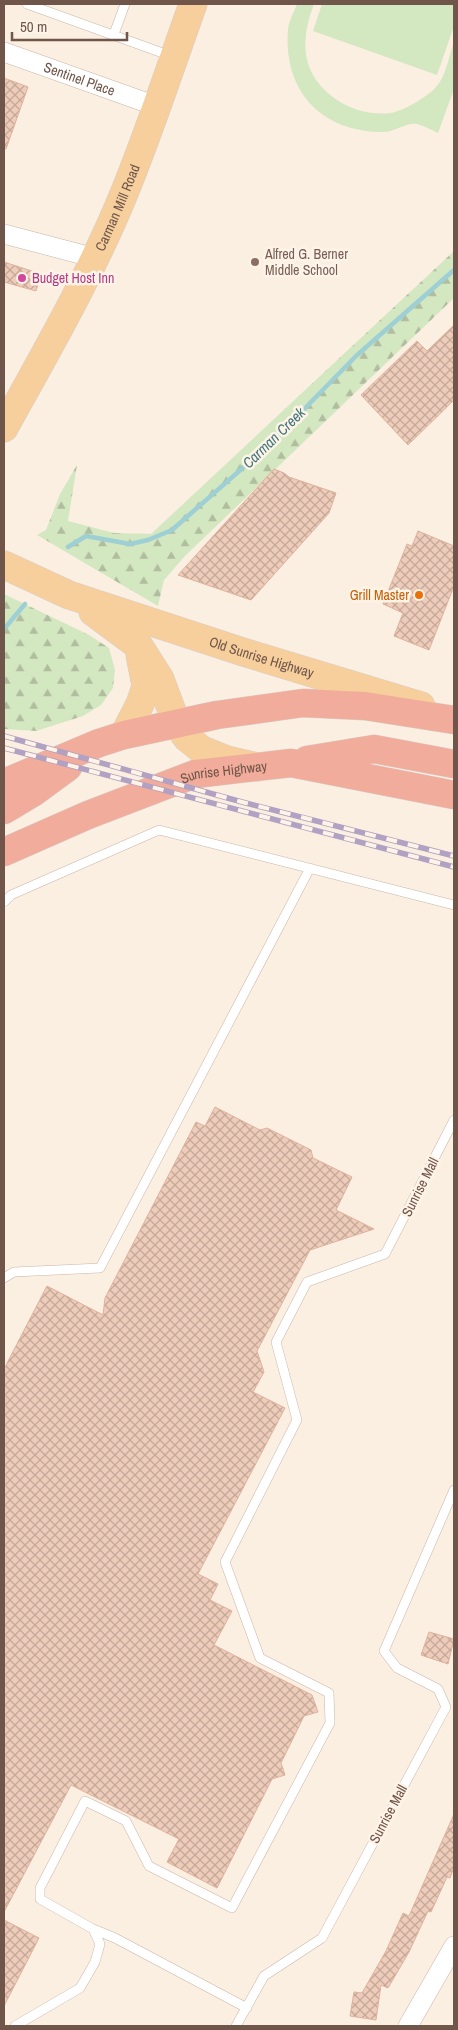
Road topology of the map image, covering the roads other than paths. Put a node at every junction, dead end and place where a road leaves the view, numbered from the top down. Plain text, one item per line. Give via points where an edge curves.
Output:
1 (27, 4) edge
2 (125, 4) edge
3 (194, 4) edge
4 (114, 34) junction
5 (4, 52) edge
6 (174, 57) junction
7 (156, 106) junction
8 (4, 234) edge
9 (95, 258) junction
10 (4, 428) edge
11 (4, 565) edge
12 (69, 595) junction
13 (139, 646) junction
14 (454, 716) edge
15 (454, 720) edge
16 (176, 722) junction
17 (124, 735) junction
18 (99, 743) junction
19 (291, 763) junction
20 (454, 764) edge
21 (259, 767) junction
22 (4, 782) edge
23 (454, 796) edge
24 (4, 810) edge
25 (4, 852) edge
26 (310, 868) junction
27 (4, 902) edge
28 (454, 905) edge
29 (454, 1120) edge
30 (4, 1278) edge
31 (454, 1490) edge
32 (93, 1929) junction
33 (454, 1946) edge
34 (247, 2008) junction
35 (15, 2026) edge
36 (236, 2026) edge
37 (408, 2026) edge

1 - 4 lane
2 - 4 lane
3 - 6 main road, Carman Mill Road
4 - 6 lane
5 - 7 street, Sentinel Place
6 - 7 main road, Carman Mill Road
7 - 9 main road, Carman Mill Road via 123,196
8 - 9 street
9 - 10 main road, Carman Mill Road
11 - 12 main road, Old Sunrise Highway
12 - 13 main road, Old Sunrise Highway
12 - 14 main road, Old Sunrise Highway
13 - 16 main road, Old Sunrise Highway via 160,679
13 - 17 main road via 146,686
15 - 16 highway via 365,706 303,703
16 - 17 highway
16 - 21 main road, Old Sunrise Highway via 187,738 202,750
17 - 18 highway
18 - 22 highway
18 - 24 highway via 34,792
19 - 20 highway via 374,748
19 - 21 highway, Sunrise Highway
19 - 23 highway, Sunrise Highway
21 - 25 highway, Sunrise Highway via 195,774
26 - 27 lane via 159,830 11,895
26 - 28 lane
26 - 30 lane via 100,1268 14,1272
29 - 32 lane, Sunrise Mall via 385,1254 307,1282 276,1342 297,1420 225,1562 260,1658 329,1693 330,1723 232,1908 149,1866 126,1821 85,1801 40,1888 40,1900
31 - 34 lane, Sunrise Mall via 384,1651 397,1668 438,1689 446,1707 322,1938 264,1976
32 - 34 lane
32 - 35 lane via 100,1944 95,1962 80,1988
33 - 37 street
34 - 36 lane

